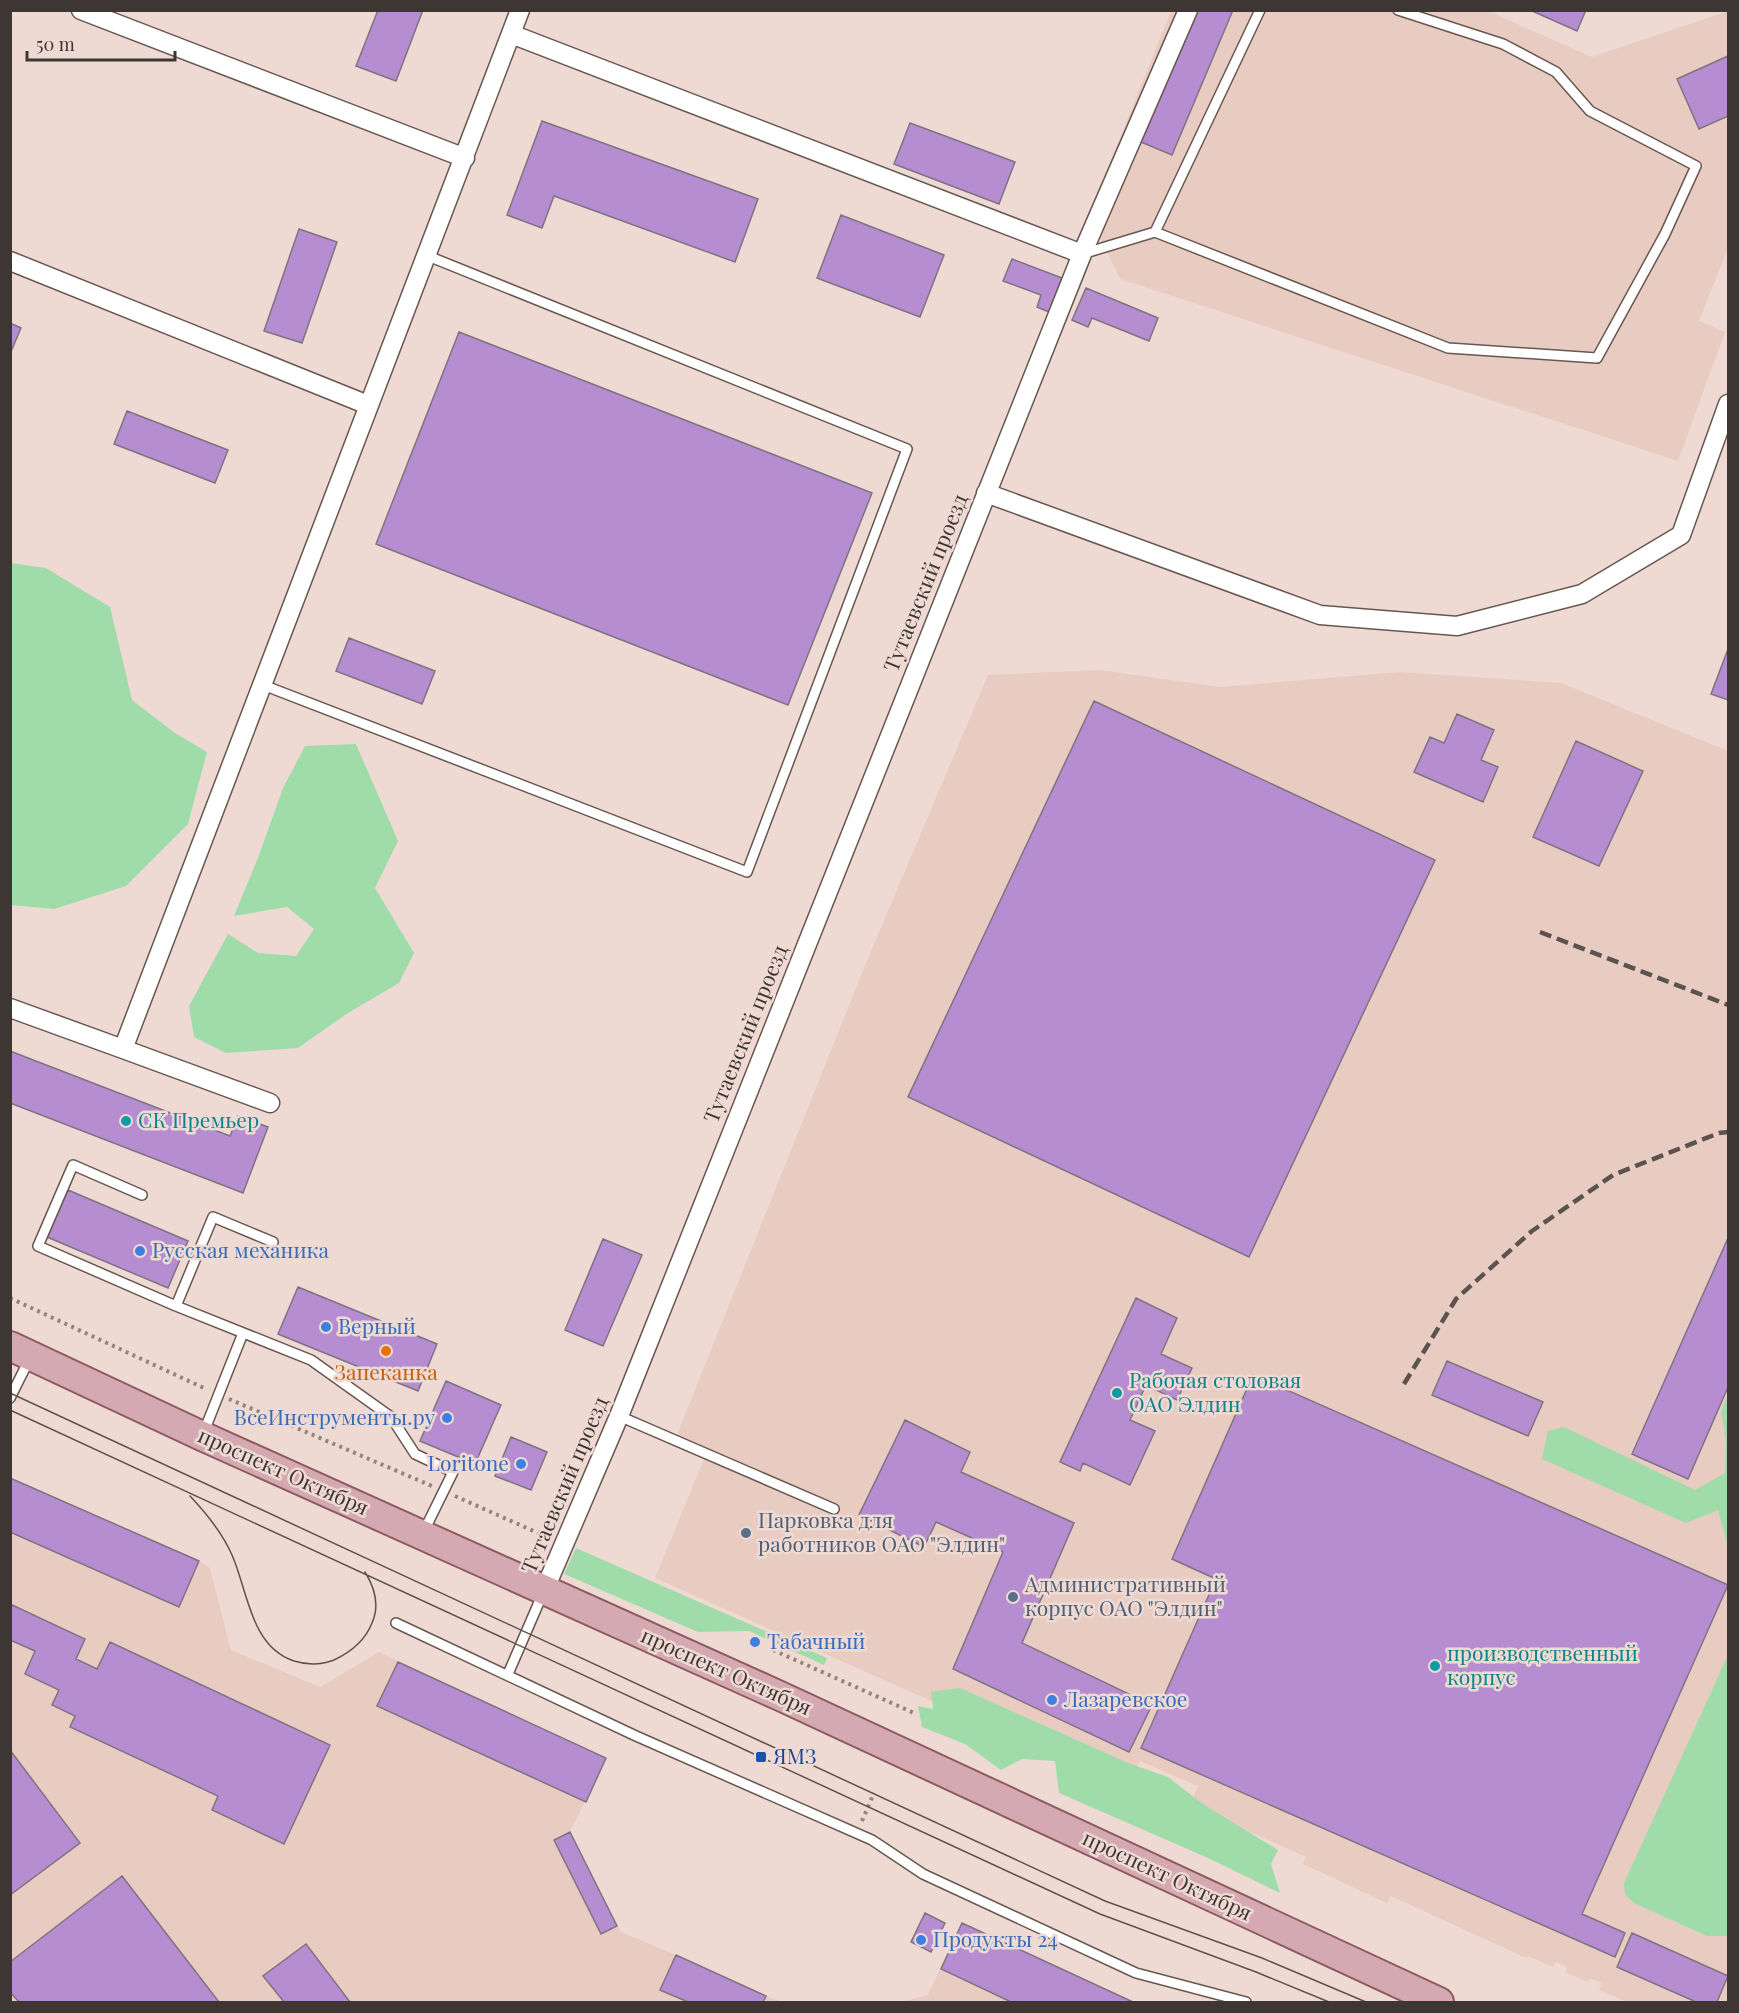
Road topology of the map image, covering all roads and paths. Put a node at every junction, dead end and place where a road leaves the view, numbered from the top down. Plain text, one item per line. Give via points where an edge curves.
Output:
1 (81, 10) edge
2 (520, 10) edge
3 (1188, 10) edge
4 (1260, 10) edge
5 (1398, 10) edge
6 (511, 34) junction
7 (465, 158) junction
8 (1155, 232) junction
9 (1082, 254) junction
10 (428, 256) junction
11 (10, 261) edge
12 (1728, 404) edge
13 (368, 405) junction
14 (986, 493) junction
15 (263, 685) junction
16 (10, 1008) edge
17 (123, 1049) junction
18 (270, 1103) dead end
19 (142, 1195) dead end
20 (273, 1242) dead end
21 (10, 1298) edge
22 (176, 1306) junction
23 (243, 1333) junction
24 (21, 1351) edge
25 (219, 1394) junction
26 (10, 1398) edge
27 (619, 1416) junction
28 (202, 1436) junction
29 (444, 1491) junction
30 (834, 1509) dead end
31 (422, 1535) junction
32 (565, 1545) junction
33 (544, 1591) junction
34 (396, 1623) dead end
35 (773, 1650) dead end
36 (508, 1674) junction
37 (914, 1713) dead end
38 (1246, 2002) edge
39 (1439, 2002) edge

1 - 7 street
2 - 6 street
3 - 9 street, Тутаевский проезд
4 - 8 lane
5 - 8 lane via 1503,44 1556,72 1590,111 1696,166 1665,234 1597,358 1448,348
6 - 7 street
6 - 9 street
7 - 10 street
8 - 9 lane
9 - 14 street, Тутаевский проезд
10 - 13 street
10 - 15 lane via 907,450 747,872
11 - 13 street
12 - 14 street via 1681,535 1582,594 1457,626 1320,615
13 - 15 street
14 - 27 street, Тутаевский проезд
15 - 17 street
16 - 17 street
17 - 18 street
19 - 22 lane via 73,1165 38,1245
20 - 22 lane via 213,1217
21 - 25 path
22 - 23 lane
23 - 25 lane
23 - 29 lane via 310,1360 391,1417 414,1454 453,1472
24 - 26 lane
24 - 28 main road, проспект Октября
25 - 28 lane
25 - 29 path
27 - 30 lane
27 - 32 street, Тутаевский проезд
28 - 31 main road, проспект Октября
29 - 31 lane
29 - 32 path
31 - 33 main road, проспект Октября
32 - 33 street, Тутаевский проезд
33 - 36 lane
33 - 39 main road, проспект Октября via 780,1696
34 - 36 lane
35 - 37 path
36 - 38 lane via 636,1736 872,1840 923,1874 1136,1973

